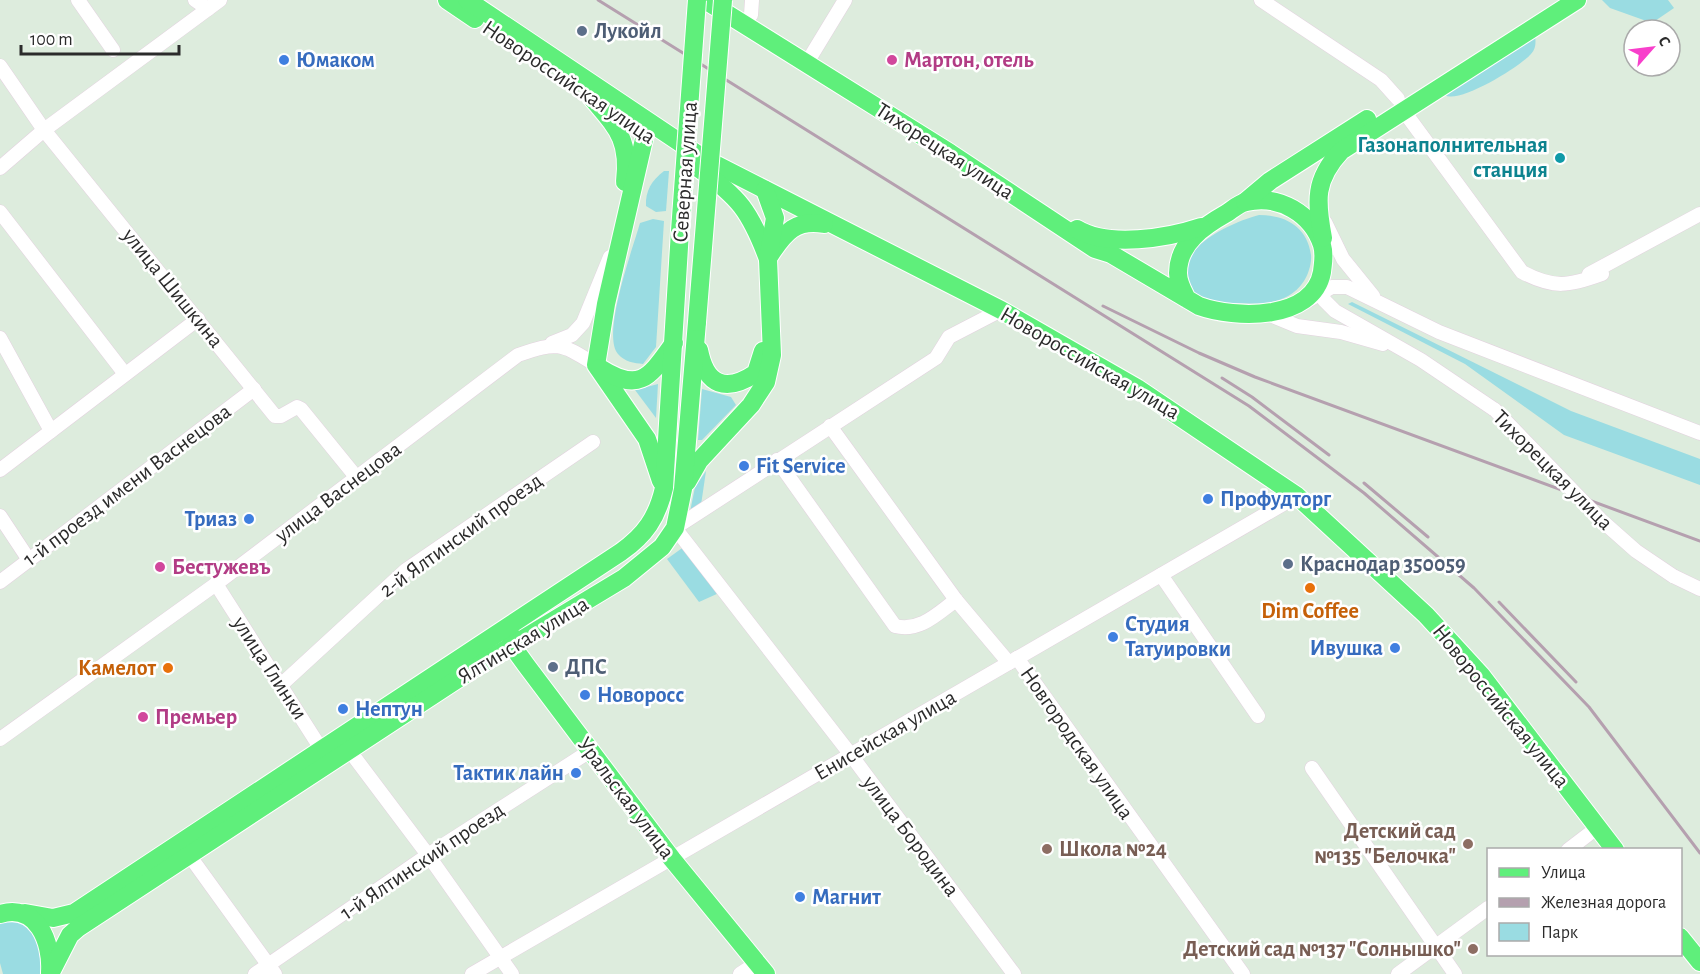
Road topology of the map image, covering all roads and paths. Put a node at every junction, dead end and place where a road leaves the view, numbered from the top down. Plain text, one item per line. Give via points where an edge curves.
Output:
1 (78, 0) edge
2 (195, 0) edge
3 (220, 0) edge
4 (447, 0) edge
5 (467, 0) edge
6 (697, 0) edge
7 (705, 0) edge
8 (724, 0) edge
9 (846, 0) edge
10 (1261, 0) edge
11 (1556, 0) edge
12 (1577, 0) edge
13 (751, 8) edge
14 (208, 9) junction
15 (113, 50) dead end
16 (811, 56) junction
17 (0, 66) edge
18 (591, 97) junction
19 (1400, 104) junction
20 (646, 128) junction
21 (44, 130) junction
22 (691, 164) joint
23 (0, 168) edge
24 (765, 190) junction
25 (1245, 202) junction
26 (1319, 206) junction
27 (628, 210) junction
28 (0, 212) edge
29 (1700, 213) edge
30 (835, 226) junction
31 (1201, 227) junction
32 (620, 243) junction
33 (1325, 255) junction
34 (768, 259) junction
35 (1602, 274) dead end
36 (1321, 285) junction
37 (1572, 285) junction
38 (768, 292) junction
39 (1372, 295) junction
40 (1187, 299) junction
41 (1384, 305) junction
42 (1001, 310) junction
43 (1275, 312) junction
44 (198, 319) junction
45 (696, 337) junction
46 (0, 339) edge
47 (674, 344) junction
48 (544, 346) junction
49 (1405, 351) junction
50 (596, 365) junction
51 (125, 374) junction
52 (254, 388) junction
53 (830, 426) junction
54 (51, 431) junction
55 (1700, 433) edge
56 (593, 442) dead end
57 (777, 460) junction
58 (0, 470) edge
59 (357, 478) junction
60 (664, 488) junction
61 (683, 489) junction
62 (1297, 496) junction
63 (0, 516) edge
64 (675, 528) junction
65 (648, 529) joint
66 (29, 560) junction
67 (1161, 574) junction
68 (0, 582) edge
69 (216, 584) junction
70 (1700, 590) edge
71 (956, 600) junction
72 (522, 615) junction
73 (513, 646) junction
74 (1013, 661) junction
75 (282, 684) junction
76 (1258, 716) dead end
77 (0, 739) edge
78 (349, 750) junction
79 (590, 751) junction
80 (323, 752) junction
81 (851, 755) junction
82 (1312, 768) dead end
83 (1598, 827) junction
84 (1569, 848) edge
85 (1613, 848) edge
86 (189, 855) junction
87 (428, 855) junction
88 (672, 860) junction
89 (0, 900) edge
90 (1487, 909) edge
91 (14, 912) edge
92 (1682, 940) edge
93 (1436, 947) junction
94 (500, 958) junction
95 (1700, 962) edge
96 (761, 968) edge
97 (272, 970) edge
98 (50, 974) edge
99 (255, 974) edge
100 (472, 974) edge
101 (512, 974) edge
102 (740, 974) edge
103 (1014, 974) edge
104 (1243, 974) edge
105 (1398, 974) edge
106 (1455, 974) edge

1 - 15 street
2 - 14 street
3 - 14 street
4 - 18 main road, Новороссийская улица
5 - 20 main road, Новороссийская улица
6 - 47 main road, Северная улица, bridge
7 - 40 main road, Тихорецкая улица via 1095,249 1111,254
8 - 13 main road, Тихорецкая улица
8 - 45 main road, Северная улица, bridge
9 - 16 street
10 - 19 street via 1381,80
11 - 19 main road
12 - 19 main road
13 - 16 main road, Тихорецкая улица
14 - 21 street
16 - 31 main road, Тихорецкая улица via 1082,232 1123,239 1173,236
17 - 21 street, улица Шишкина
18 - 20 main road, Новороссийская улица
18 - 27 main road via 623,138
19 - 25 main road via 1270,181
19 - 26 main road via 1331,162 1319,186
19 - 37 street via 1522,272 1543,283
20 - 22 main road, Новороссийская улица
20 - 24 main road, Новороссийская улица
20 - 27 main road, Северная улица
21 - 23 street
21 - 44 street, улица Шишкина
22 - 34 main road, Северная улица via 742,204 755,223
24 - 30 main road, Новороссийская улица
24 - 34 main road, Северная улица via 775,218
25 - 31 main road
25 - 33 main road via 1269,201 1299,213 1314,228
26 - 33 main road
26 - 39 street via 1343,259
27 - 32 main road, Северная улица
28 - 51 street
29 - 37 street
30 - 34 main road via 808,221 801,224 788,232
30 - 42 main road, Новороссийская улица
31 - 40 main road via 1179,264 1179,282
32 - 48 street via 610,257 583,323 572,335
32 - 50 main road, Северная улица
33 - 36 main road
33 - 39 street
34 - 38 main road, Северная улица
35 - 37 street
36 - 41 street via 1347,287
36 - 43 main road
36 - 49 street, Тихорецкая улица via 1324,300 1335,311
38 - 45 main road via 762,361 756,373 741,384 713,380 703,369
38 - 61 main road, Северная улица via 772,355 766,382 751,405 699,461
39 - 41 street
40 - 43 main road via 1213,311
41 - 55 street via 1439,332
42 - 53 street, Ялтинская улица via 949,337 936,358
42 - 62 main road, Новороссийская улица via 1137,388
43 - 49 street, Тихорецкая улица via 1297,326 1341,332
44 - 51 street
44 - 52 street, улица Шишкина
45 - 61 main road, Северная улица
46 - 54 street
47 - 50 main road via 641,381 632,382
47 - 60 main road, Северная улица
48 - 50 street, улица Васнецова via 566,346
48 - 59 street, улица Васнецова via 518,355
49 - 70 street, Тихорецкая улица, bridge via 1495,410 1636,552
50 - 60 main road via 647,439
51 - 54 street
52 - 59 street, улица Шишкина via 275,416 301,409
52 - 66 street, 1-й проезд имени Васнецова
53 - 57 street, Ялтинская улица
53 - 71 street, Новгородская улица
54 - 58 street
56 - 75 street, 2-й Ялтинский проезд via 406,570
57 - 64 street, Ялтинская улица
57 - 71 street via 895,626 906,629 921,625
59 - 69 street, улица Васнецова
60 - 65 main road, Северная улица
61 - 64 main road, Северная улица
62 - 67 street, Енисейская улица
62 - 83 main road, Новороссийская улица via 1426,615 1481,675
63 - 66 street
64 - 73 main road, Ялтинская улица via 662,547 624,578
64 - 81 street, улица Бородина
65 - 72 main road, Ялтинская улица via 621,552
66 - 68 street, 1-й проезд имени Васнецова
67 - 74 street, Енисейская улица
67 - 76 street
69 - 75 street, улица Глинки
69 - 77 street, улица Васнецова
71 - 74 street, Новгородская улица
72 - 73 main road via 512,633
72 - 80 main road, Ялтинская улица
73 - 78 main road, Ялтинская улица
73 - 79 main road, Уральская улица
74 - 81 street, Енисейская улица
74 - 104 street, Новгородская улица
75 - 80 street, улица Глинки
78 - 86 main road, Ялтинская улица
78 - 87 street
79 - 87 street, 1-й Ялтинский проезд
79 - 88 main road, Уральская улица
80 - 91 main road, Ялтинская улица via 74,913 53,918
81 - 88 street, Енисейская улица
81 - 103 street, улица Бородина
82 - 93 street
83 - 84 street
83 - 85 main road, Новороссийская улица
86 - 97 street
86 - 98 main road, Ялтинская улица via 78,928 70,935
87 - 94 street
87 - 97 street, 1-й Ялтинский проезд
88 - 94 street, Енисейская улица
88 - 96 main road, Уральская улица
89 - 91 main road
90 - 93 street
91 - 98 main road via 35,920 49,946
92 - 95 main road
93 - 105 street
93 - 106 street
94 - 100 street, Енисейская улица
94 - 101 street
96 - 102 street
97 - 99 street, 1-й Ялтинский проезд

